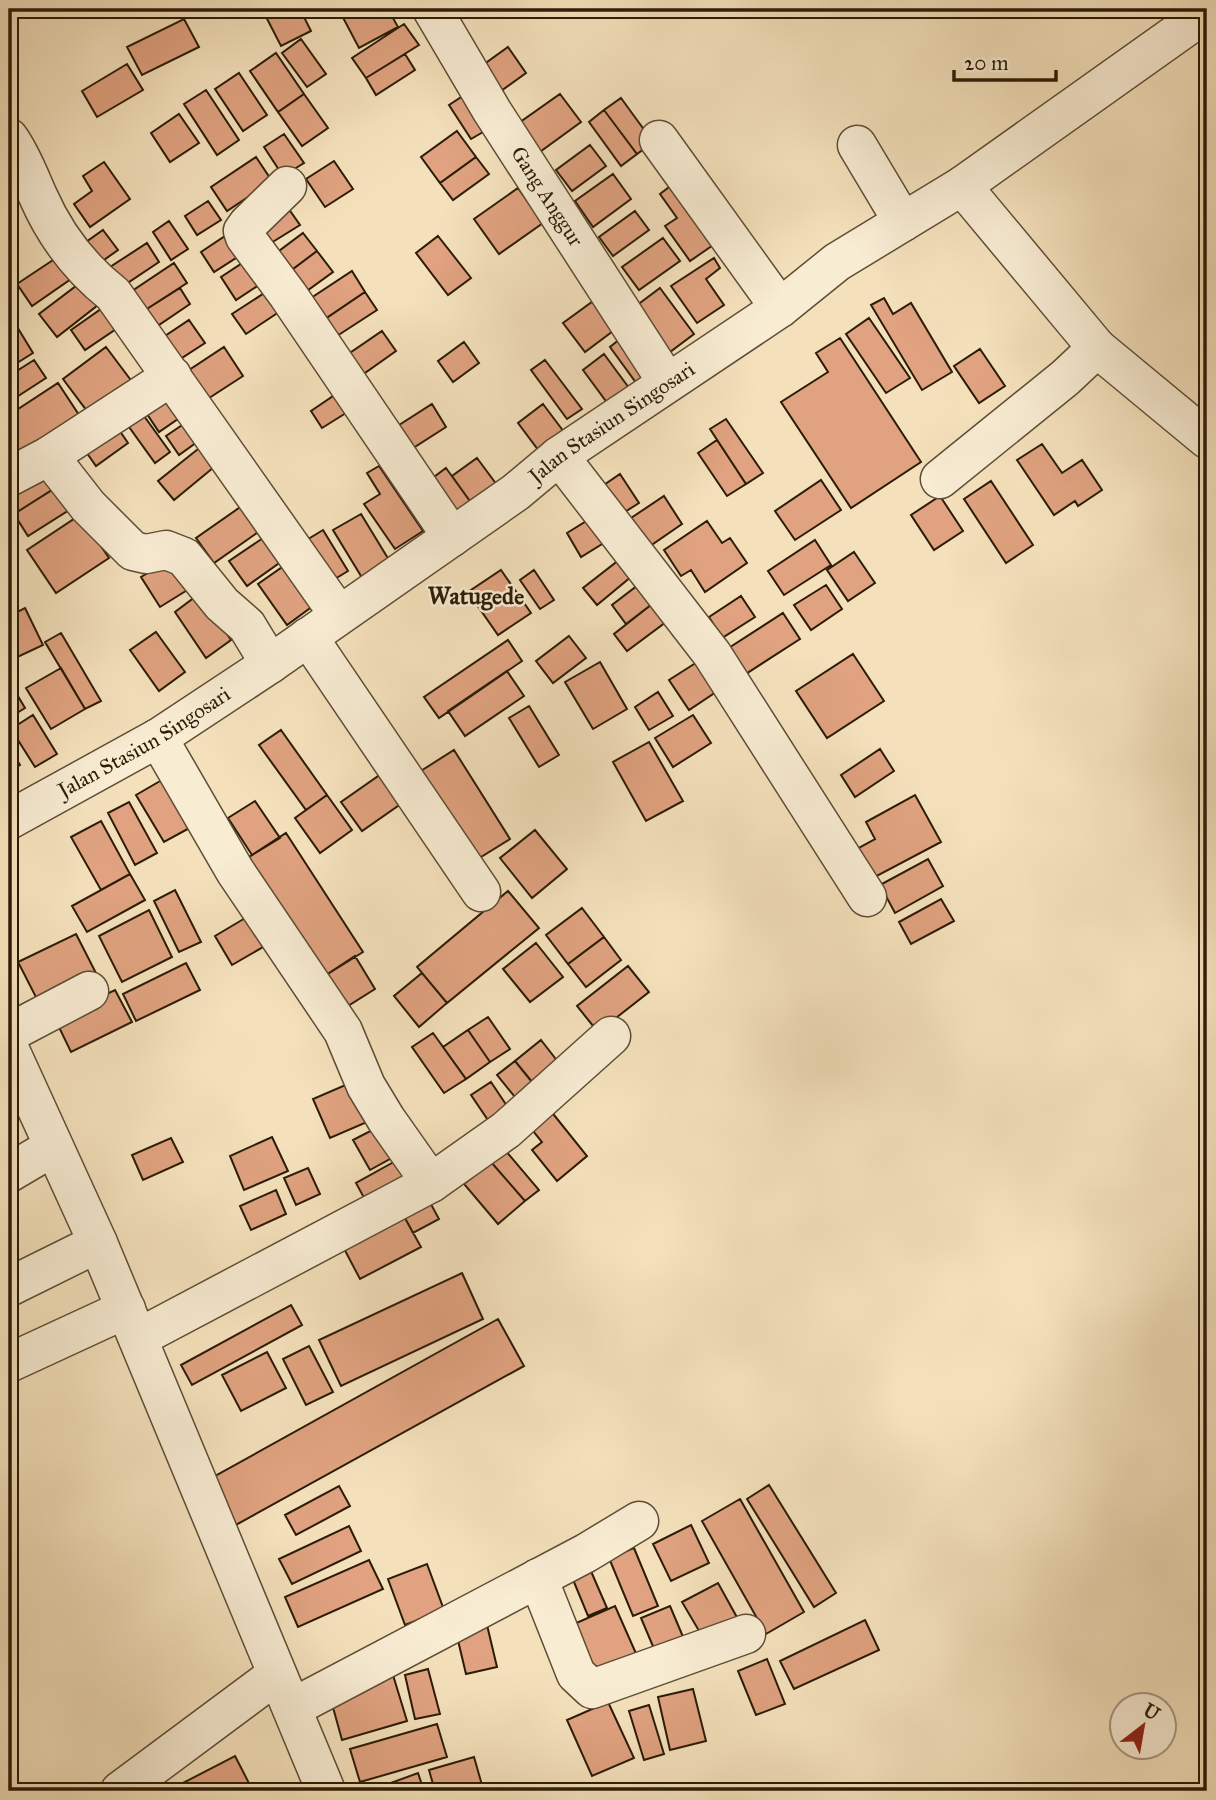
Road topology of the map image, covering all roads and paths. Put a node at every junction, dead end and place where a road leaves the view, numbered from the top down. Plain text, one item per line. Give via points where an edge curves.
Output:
1 (432, 9) edge
2 (1207, 12) edge
3 (9, 138) edge
4 (659, 140) dead end
5 (857, 145) dead end
6 (287, 186) dead end
7 (962, 186) junction
8 (903, 222) junction
9 (780, 307) junction
10 (1097, 348) junction
11 (172, 376) junction
12 (667, 382) junction
13 (1207, 439) edge
14 (49, 456) junction
15 (559, 456) junction
16 (9, 477) edge
17 (940, 479) dead end
18 (452, 537) junction
19 (340, 615) junction
20 (308, 637) junction
21 (270, 664) junction
22 (158, 738) junction
23 (9, 820) edge
24 (481, 892) dead end
25 (867, 897) dead end
26 (89, 992) dead end
27 (9, 1033) edge
28 (611, 1036) dead end
29 (9, 1048) edge
30 (54, 1147) junction
31 (9, 1173) edge
32 (431, 1182) junction
33 (98, 1244) junction
34 (9, 1287) edge
35 (132, 1324) junction
36 (9, 1363) edge
37 (639, 1521) dead end
38 (538, 1578) junction
39 (746, 1634) dead end
40 (276, 1675) junction
41 (292, 1708) junction
42 (120, 1791) edge
43 (326, 1791) edge

1 - 12 street, Gang Anggur via 492,111
2 - 7 street, Jalan Stasiun Singosari
3 - 11 street via 63,244 113,295
4 - 9 street
5 - 8 street
6 - 18 street via 248,224 245,237
7 - 8 street, Jalan Stasiun Singosari
7 - 10 street
8 - 9 street, Jalan Stasiun Singosari via 837,262
9 - 12 street, Jalan Stasiun Singosari
10 - 13 street
10 - 17 street
11 - 14 street
11 - 19 street
12 - 15 street, Jalan Stasiun Singosari
14 - 16 street
14 - 21 street via 88,506 133,551 166,550 184,557 222,604 247,626
15 - 18 street, Jalan Stasiun Singosari
15 - 25 street via 712,654
18 - 19 street, Jalan Stasiun Singosari
19 - 20 street, Jalan Stasiun Singosari
20 - 21 street, Jalan Stasiun Singosari
20 - 24 street
21 - 22 street, Jalan Stasiun Singosari
22 - 23 street, Jalan Stasiun Singosari
22 - 32 street via 235,870 343,1031 386,1119
26 - 27 street
28 - 32 street via 506,1130
29 - 30 street
30 - 31 street
30 - 33 street
32 - 35 street
33 - 34 street
33 - 35 street
35 - 36 street
35 - 40 street
37 - 38 street
38 - 39 street via 576,1674 592,1689
38 - 41 street
40 - 41 street
40 - 42 street
41 - 43 street

